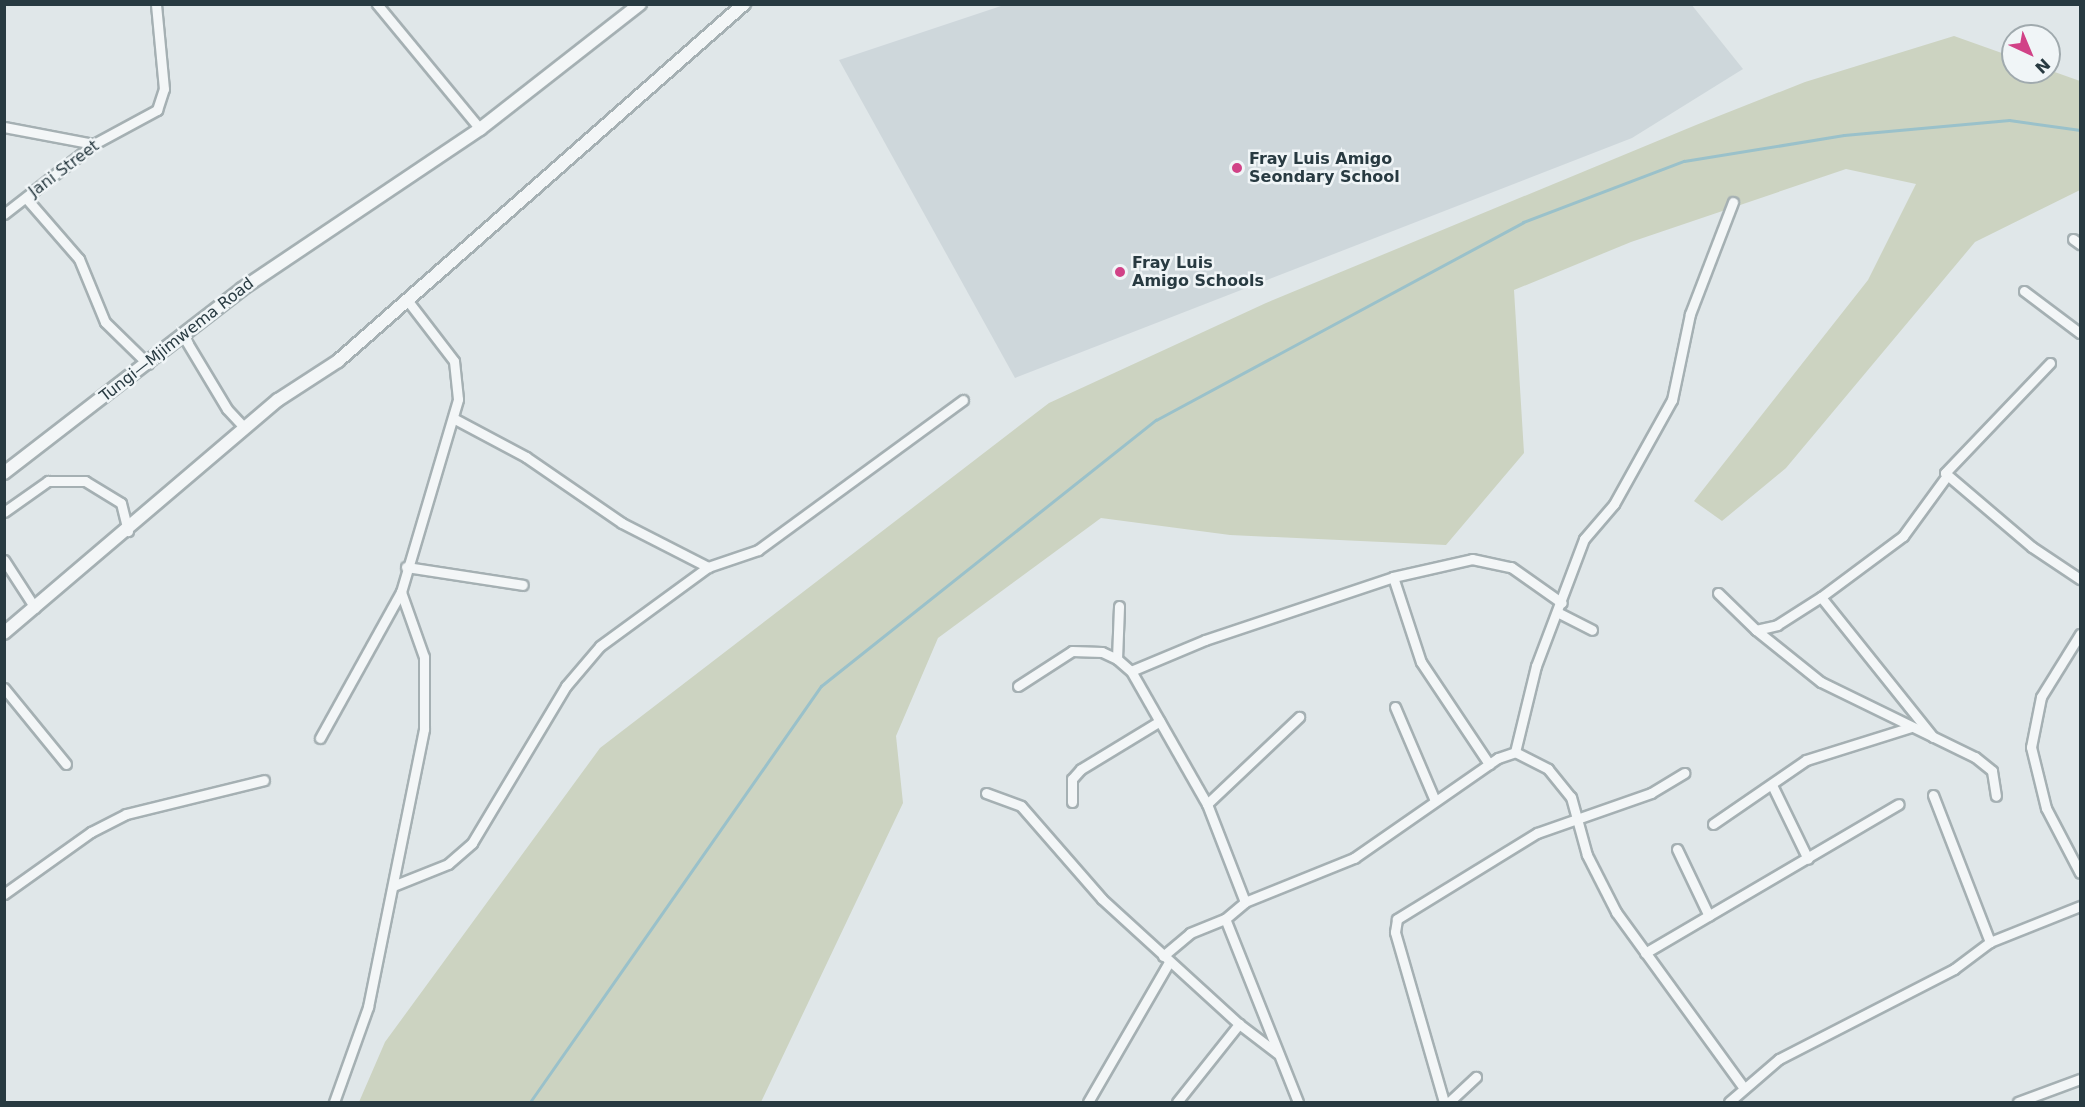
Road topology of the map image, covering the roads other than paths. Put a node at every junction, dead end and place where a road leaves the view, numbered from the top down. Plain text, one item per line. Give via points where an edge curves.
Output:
1 (156, 4) edge
2 (377, 4) edge
3 (640, 4) edge
4 (744, 4) edge
5 (4, 127) edge
6 (480, 129) junction
7 (94, 144) junction
8 (26, 198) junction
9 (1733, 202) dead end
10 (4, 214) edge
11 (2024, 291) dead end
12 (408, 301) junction
13 (2080, 333) edge
14 (182, 334) junction
15 (2050, 363) dead end
16 (148, 364) junction
17 (963, 400) dead end
18 (453, 418) junction
19 (245, 428) junction
20 (4, 473) edge
21 (1946, 477) junction
22 (4, 512) edge
23 (128, 531) junction
24 (4, 560) edge
25 (406, 567) junction
26 (708, 567) junction
27 (1393, 577) junction
28 (2080, 579) edge
29 (523, 585) dead end
30 (401, 592) junction
31 (1718, 593) dead end
32 (1821, 597) junction
33 (1562, 603) junction
34 (1119, 606) dead end
35 (35, 608) junction
36 (1559, 614) junction
37 (1592, 630) dead end
38 (1756, 630) junction
39 (4, 633) edge
40 (2080, 634) edge
41 (1117, 659) junction
42 (1131, 671) junction
43 (1018, 686) dead end
44 (4, 688) edge
45 (1395, 707) dead end
46 (1299, 717) dead end
47 (1160, 721) junction
48 (1911, 727) junction
49 (1933, 737) junction
50 (320, 738) dead end
51 (1515, 752) junction
52 (66, 764) dead end
53 (1489, 764) junction
54 (1684, 772) dead end
55 (264, 780) dead end
56 (1772, 785) junction
57 (986, 793) dead end
58 (1933, 795) dead end
59 (1996, 796) dead end
60 (1435, 801) junction
61 (1072, 802) dead end
62 (1207, 804) junction
63 (1899, 804) dead end
64 (1580, 814) junction
65 (1713, 824) dead end
66 (1677, 849) dead end
67 (1808, 859) junction
68 (2080, 873) edge
69 (393, 886) junction
70 (4, 894) edge
71 (1245, 902) junction
72 (2080, 906) edge
73 (1709, 916) junction
74 (1225, 919) junction
75 (1990, 942) junction
76 (1645, 954) junction
77 (1166, 959) junction
78 (1239, 1024) junction
79 (1278, 1054) junction
80 (1476, 1077) dead end
81 (2078, 1082) edge
82 (1743, 1087) junction
83 (334, 1102) edge
84 (1088, 1102) edge
85 (1177, 1102) edge
86 (1298, 1102) edge
87 (1444, 1102) edge
88 (1449, 1102) edge
89 (1730, 1102) edge
90 (2018, 1102) edge

1 - 7 street, Jani Street via 162,99 157,110
2 - 6 street
3 - 6 street, Tungi—Mjimwema Road
4 - 12 street
5 - 7 street
6 - 14 street, Tungi—Mjimwema Road via 352,211
7 - 8 street, Jani Street
8 - 10 street, Jani Street
8 - 16 street via 79,259 105,322
9 - 33 street via 1694,304 1672,400 1614,504 1584,539
11 - 13 street
12 - 18 street via 459,374
12 - 19 street
14 - 16 street, Tungi—Mjimwema Road
14 - 19 street via 227,409
15 - 21 street via 1947,468
16 - 20 street, Tungi—Mjimwema Road
17 - 26 street via 758,550
18 - 25 street
18 - 26 street via 526,456 622,523
19 - 23 street
21 - 28 street
21 - 32 street via 1904,536
22 - 23 street via 48,481 85,481 121,503
23 - 35 street
24 - 35 street
25 - 29 street
25 - 30 street
26 - 69 street via 600,646 578,669 459,856
27 - 33 street via 1472,559 1493,561 1511,567
27 - 42 street via 1205,640
27 - 53 street via 1421,662
30 - 50 street
30 - 69 street via 417,627 426,690
31 - 38 street
32 - 38 street via 1777,625
32 - 49 street
33 - 36 street
34 - 41 street
35 - 39 street
36 - 37 street
36 - 51 street via 1536,666
38 - 48 street via 1813,677
40 - 68 street via 2041,697 2031,747 2046,808
41 - 42 street
41 - 43 street via 1102,652 1072,651
42 - 47 street
44 - 52 street
45 - 60 street
46 - 62 street
47 - 61 street via 1081,769 1072,779
47 - 62 street
48 - 49 street
48 - 56 street via 1859,747 1824,752
49 - 59 street via 1988,766
51 - 53 street
51 - 64 street via 1548,769
53 - 60 street
54 - 64 street via 1651,794
55 - 70 street via 126,814 91,832
56 - 65 street
56 - 67 street
57 - 77 street via 1021,806 1102,899
58 - 75 street
60 - 71 street via 1354,858
62 - 71 street
63 - 67 street
64 - 76 street via 1587,855 1616,912
64 - 87 street via 1478,864 1397,919 1395,932
66 - 73 street
67 - 73 street
69 - 83 street via 368,1007
71 - 74 street
72 - 75 street
73 - 76 street
74 - 77 street via 1190,933
74 - 79 street
75 - 82 street via 1954,969 1779,1059
76 - 82 street
77 - 78 street
77 - 84 street
78 - 79 street
78 - 85 street
79 - 86 street
80 - 88 street
81 - 90 street
82 - 89 street

